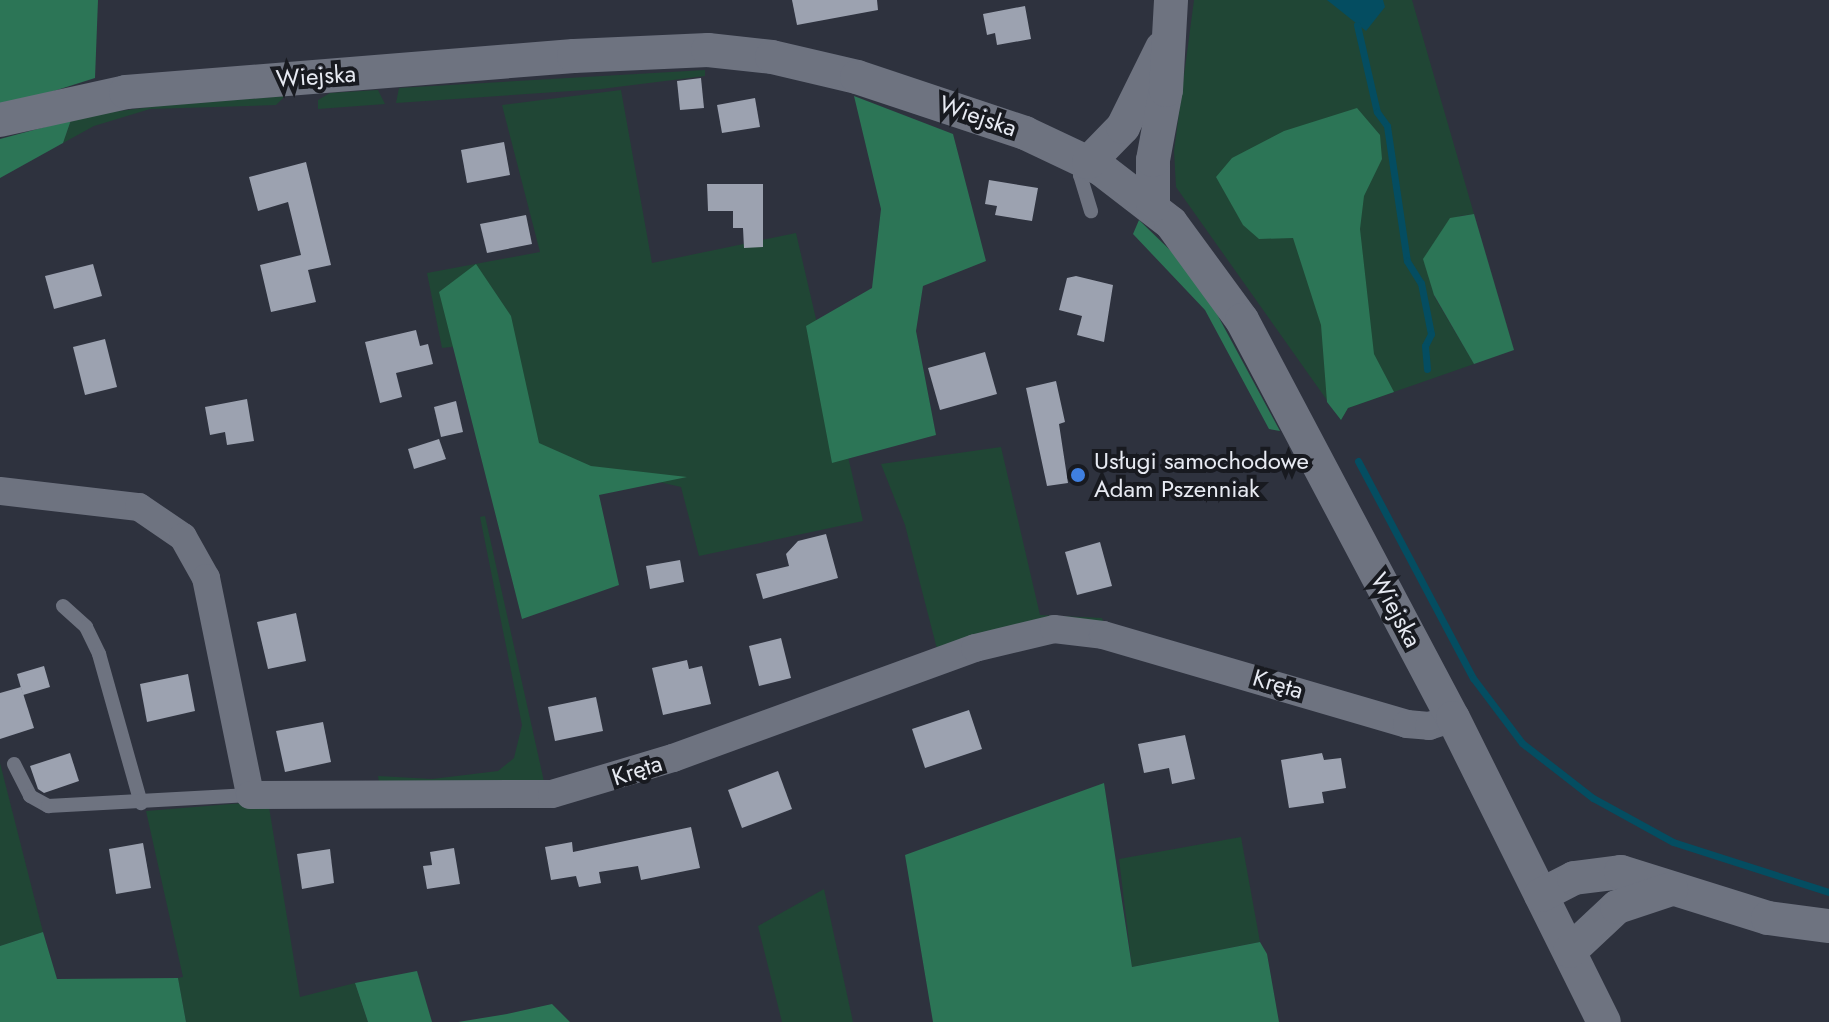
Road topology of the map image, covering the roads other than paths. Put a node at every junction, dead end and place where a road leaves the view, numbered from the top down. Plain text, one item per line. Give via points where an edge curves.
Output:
1 (1171, 0) edge
2 (1165, 44) junction
3 (0, 120) edge
4 (1089, 162) junction
5 (1153, 205) junction
6 (1091, 211) dead end
7 (0, 491) edge
8 (63, 606) dead end
9 (1453, 718) junction
10 (14, 764) dead end
11 (250, 795) junction
12 (141, 803) junction
13 (1671, 889) junction
14 (1541, 895) junction
15 (1829, 926) edge
16 (1570, 951) junction
17 (1604, 1022) edge

1 - 2 street
2 - 4 street via 1123,127
2 - 5 street via 1166,90 1153,160
3 - 4 street, Wiejska via 126,92 708,50 782,58 857,77 1009,127
4 - 5 street, Wiejska
4 - 6 lane via 1080,175
5 - 9 street, Wiejska via 1206,264 1242,320
7 - 11 street via 139,507 183,537 206,578
8 - 12 lane via 90,634 99,654
9 - 11 street, Kręta via 1429,726 1407,724 1103,635 1054,629 975,648 673,758 552,794
9 - 14 street, Wiejska
10 - 12 lane via 30,796 48,806
11 - 12 lane
13 - 14 street via 1621,872 1574,878
13 - 15 street via 1768,918
13 - 16 street via 1627,900
14 - 16 street, Wiejska
16 - 17 street, Wiejska

